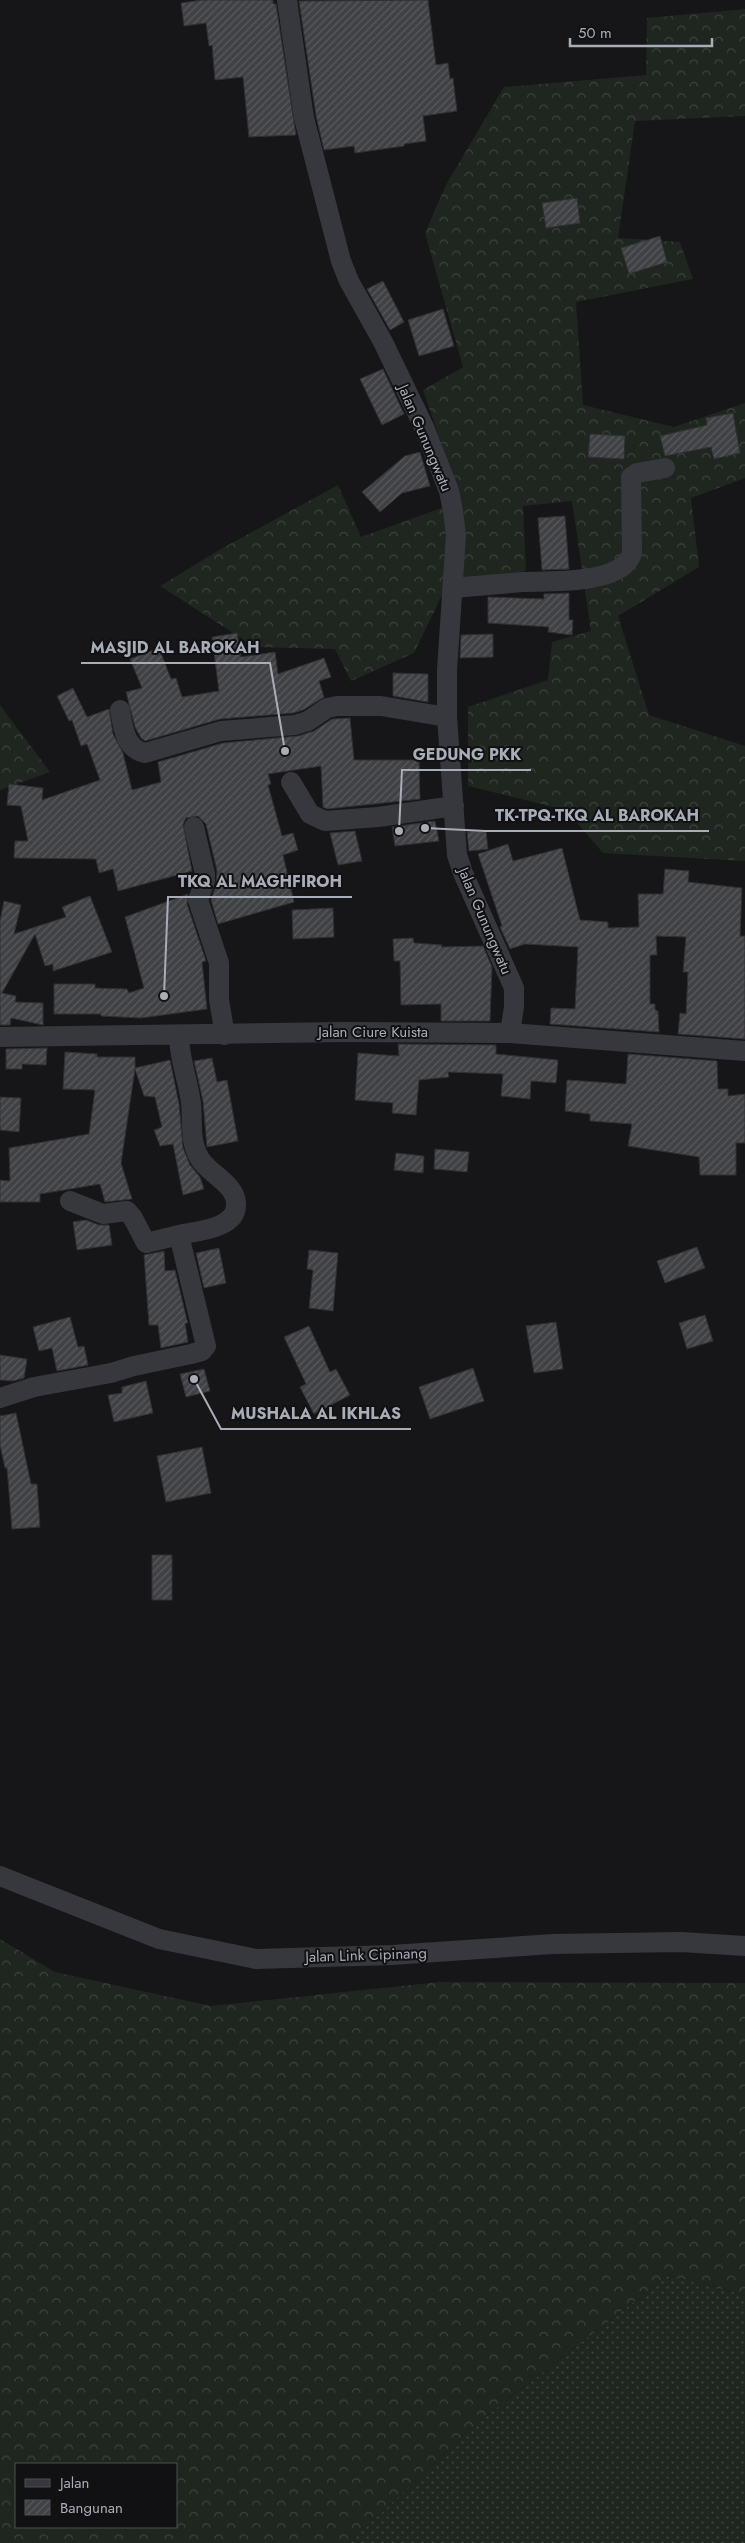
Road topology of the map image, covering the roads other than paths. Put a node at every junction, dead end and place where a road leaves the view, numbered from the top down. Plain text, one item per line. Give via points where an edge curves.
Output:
1 (287, 0) edge
2 (664, 468) dead end
3 (453, 588) junction
4 (120, 710) dead end
5 (447, 717) junction
6 (290, 782) dead end
7 (454, 806) junction
8 (194, 827) dead end
9 (510, 1033) junction
10 (178, 1035) junction
11 (225, 1035) junction
12 (0, 1037) edge
13 (745, 1051) edge
14 (70, 1201) dead end
15 (179, 1235) junction
16 (0, 1398) edge
17 (0, 1876) edge
18 (745, 1946) edge

1 - 3 street, Jalan Gunungwatu via 304,118 341,261 348,281 383,342 424,427 449,491 456,535
2 - 3 street via 632,477 632,553 619,569 565,581
3 - 5 street, Jalan Gunungwatu
4 - 5 street via 129,743 137,752 145,754 221,731 295,725 337,706 381,706
5 - 7 street, Jalan Gunungwatu
6 - 7 street via 310,814 325,821
7 - 9 street, Jalan Gunungwatu via 457,856 514,988
8 - 11 street via 205,874 198,900 219,963 219,1000
9 - 11 street, Jalan Ciure Kuista
9 - 13 street, Jalan Ciure Kuista
10 - 11 street, Jalan Ciure Kuista
10 - 12 street, Jalan Ciure Kuista
10 - 15 street via 191,1106 192,1140 211,1172 228,1186 236,1206 226,1223
14 - 15 street via 103,1214 127,1211 146,1243
15 - 16 street via 204,1335 206,1346 202,1351 34,1387
17 - 18 street, Jalan Link Cipinang via 159,1939 256,1959 392,1955 553,1944 681,1942

